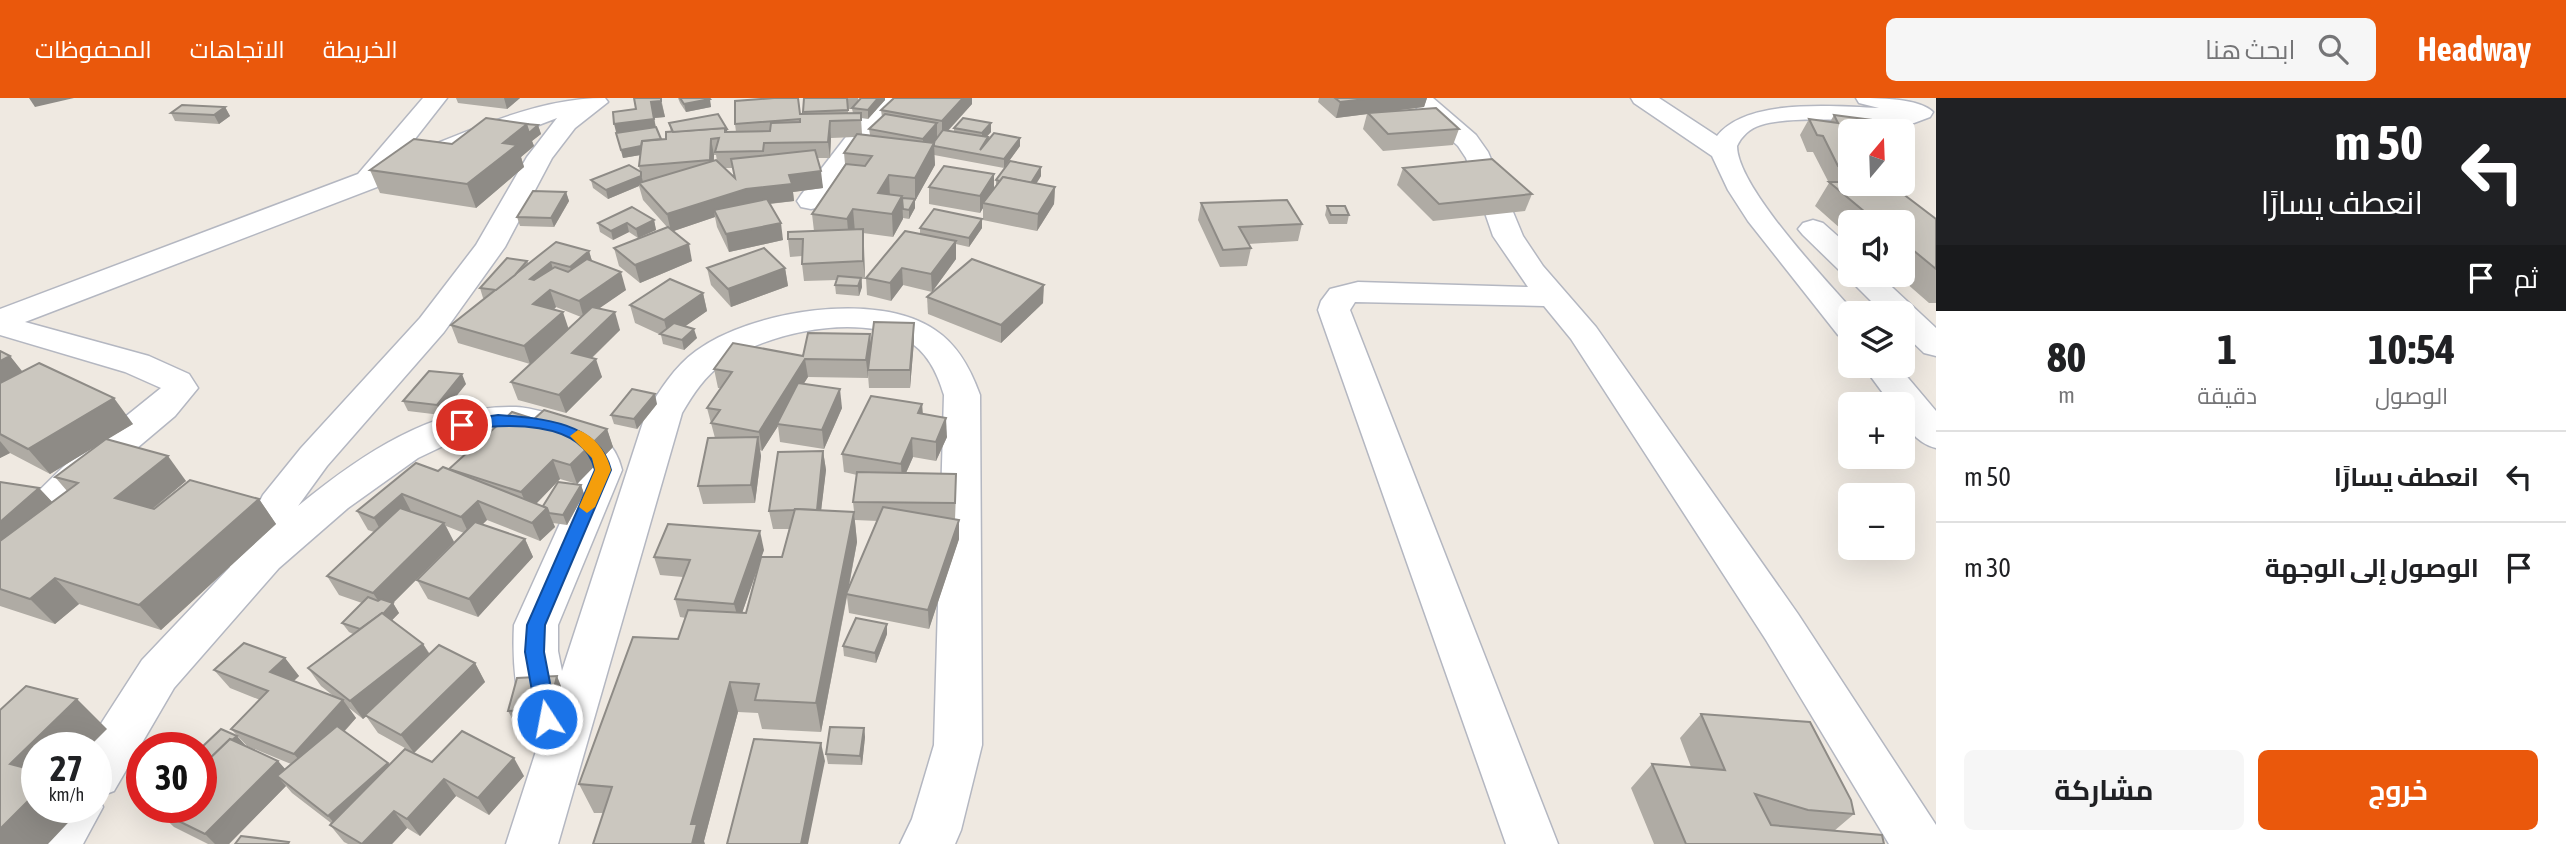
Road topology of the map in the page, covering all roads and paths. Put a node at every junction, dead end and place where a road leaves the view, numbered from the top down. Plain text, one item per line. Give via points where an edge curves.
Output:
1 (435, 98) edge
2 (889, 98) edge
3 (1418, 98) edge
4 (1643, 98) edge
5 (1868, 98) edge
6 (600, 100) edge
7 (1927, 110) edge
8 (1724, 152) junction
9 (367, 179) junction
10 (811, 201) dead end
11 (1813, 229) dead end
12 (1838, 253) edge
13 (1874, 287) edge
14 (1553, 297) junction
15 (1888, 301) edge
16 (1838, 313) edge
17 (0, 323) edge
18 (1915, 326) edge
19 (1936, 346) edge
20 (96, 352) junction
21 (60, 371) edge
22 (1890, 378) edge
23 (1936, 436) edge
24 (0, 555) edge
25 (239, 585) junction
26 (112, 749) edge
27 (556, 764) junction
28 (66, 823) edge
29 (54, 844) edge
30 (531, 844) edge
31 (926, 844) edge
32 (1532, 844) edge
33 (1918, 844) edge

1 - 9 street
2 - 10 street
3 - 14 street via 1467,141 1479,158 1507,236
4 - 8 street
5 - 7 street
6 - 9 street via 545,113
6 - 25 street via 566,123 540,156 490,247 432,325 276,505
7 - 8 street via 1914,116 1749,120 1728,137
8 - 16 street via 1732,173 1765,223
9 - 17 street
11 - 12 street
13 - 15 street
14 - 32 street via 1359,292 1342,295 1334,310
14 - 33 street via 1584,334 1782,627
17 - 20 street
18 - 19 street
20 - 21 street
20 - 24 street via 177,382 180,388 76,478
22 - 23 street
25 - 26 street via 158,674
25 - 27 street via 264,557 334,498 425,438 476,422 516,419 579,436 600,456 603,470 536,625 535,652
27 - 30 street
27 - 31 street via 664,413 678,389 712,354 791,324 848,318 902,325 927,340 953,366 962,394 958,745 935,830
28 - 29 street

